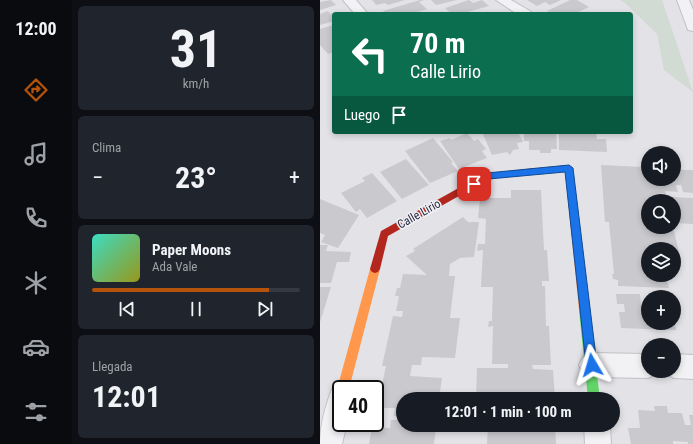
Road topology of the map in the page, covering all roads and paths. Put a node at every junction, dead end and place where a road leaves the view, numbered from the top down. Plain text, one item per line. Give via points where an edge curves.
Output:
1 (349, 0) edge
2 (502, 0) edge
3 (683, 0) edge
4 (360, 12) edge
5 (523, 12) edge
6 (693, 27) edge
7 (592, 365) junction
8 (641, 366) edge
9 (681, 366) edge
10 (693, 367) edge
11 (345, 380) edge
12 (594, 392) edge
13 (332, 432) edge
14 (597, 432) edge
15 (329, 444) edge
16 (598, 444) edge

1 - 4 street
2 - 5 street
3 - 6 street
7 - 8 street
7 - 11 street, Calle Lirio via 569,168 487,176 384,234
7 - 12 street, Calle Lirio
9 - 10 street
13 - 15 street
14 - 16 street

